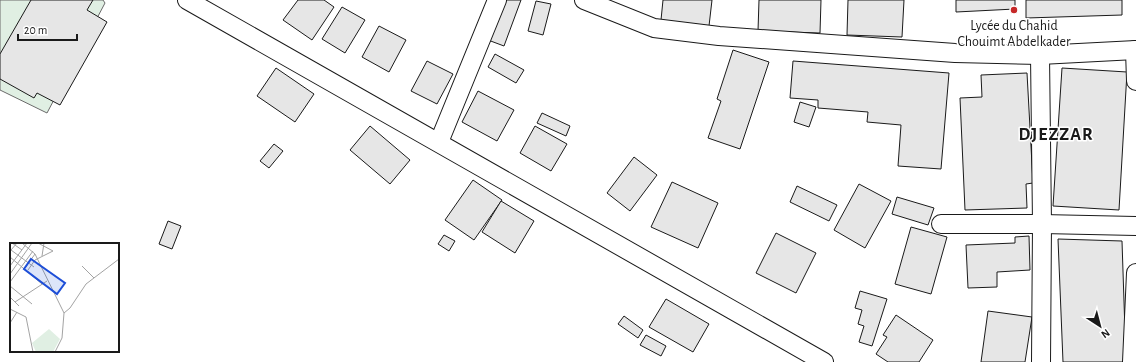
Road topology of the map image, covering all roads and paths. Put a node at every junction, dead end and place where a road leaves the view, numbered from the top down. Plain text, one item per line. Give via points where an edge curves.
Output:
1 (187, 0) edge
2 (497, 0) edge
3 (584, 0) edge
4 (1136, 50) edge
5 (1040, 55) junction
6 (1136, 81) edge
7 (439, 142) junction
8 (941, 224) dead end
9 (1042, 224) junction
10 (1136, 226) edge
11 (1136, 273) edge
12 (824, 362) edge
13 (1041, 362) edge
14 (1132, 362) edge

1 - 7 street
2 - 7 street
3 - 5 street via 654,28 719,36 955,53
4 - 5 street
4 - 6 street
5 - 9 street
7 - 12 street
8 - 9 street
9 - 10 street
9 - 13 street
11 - 14 street

